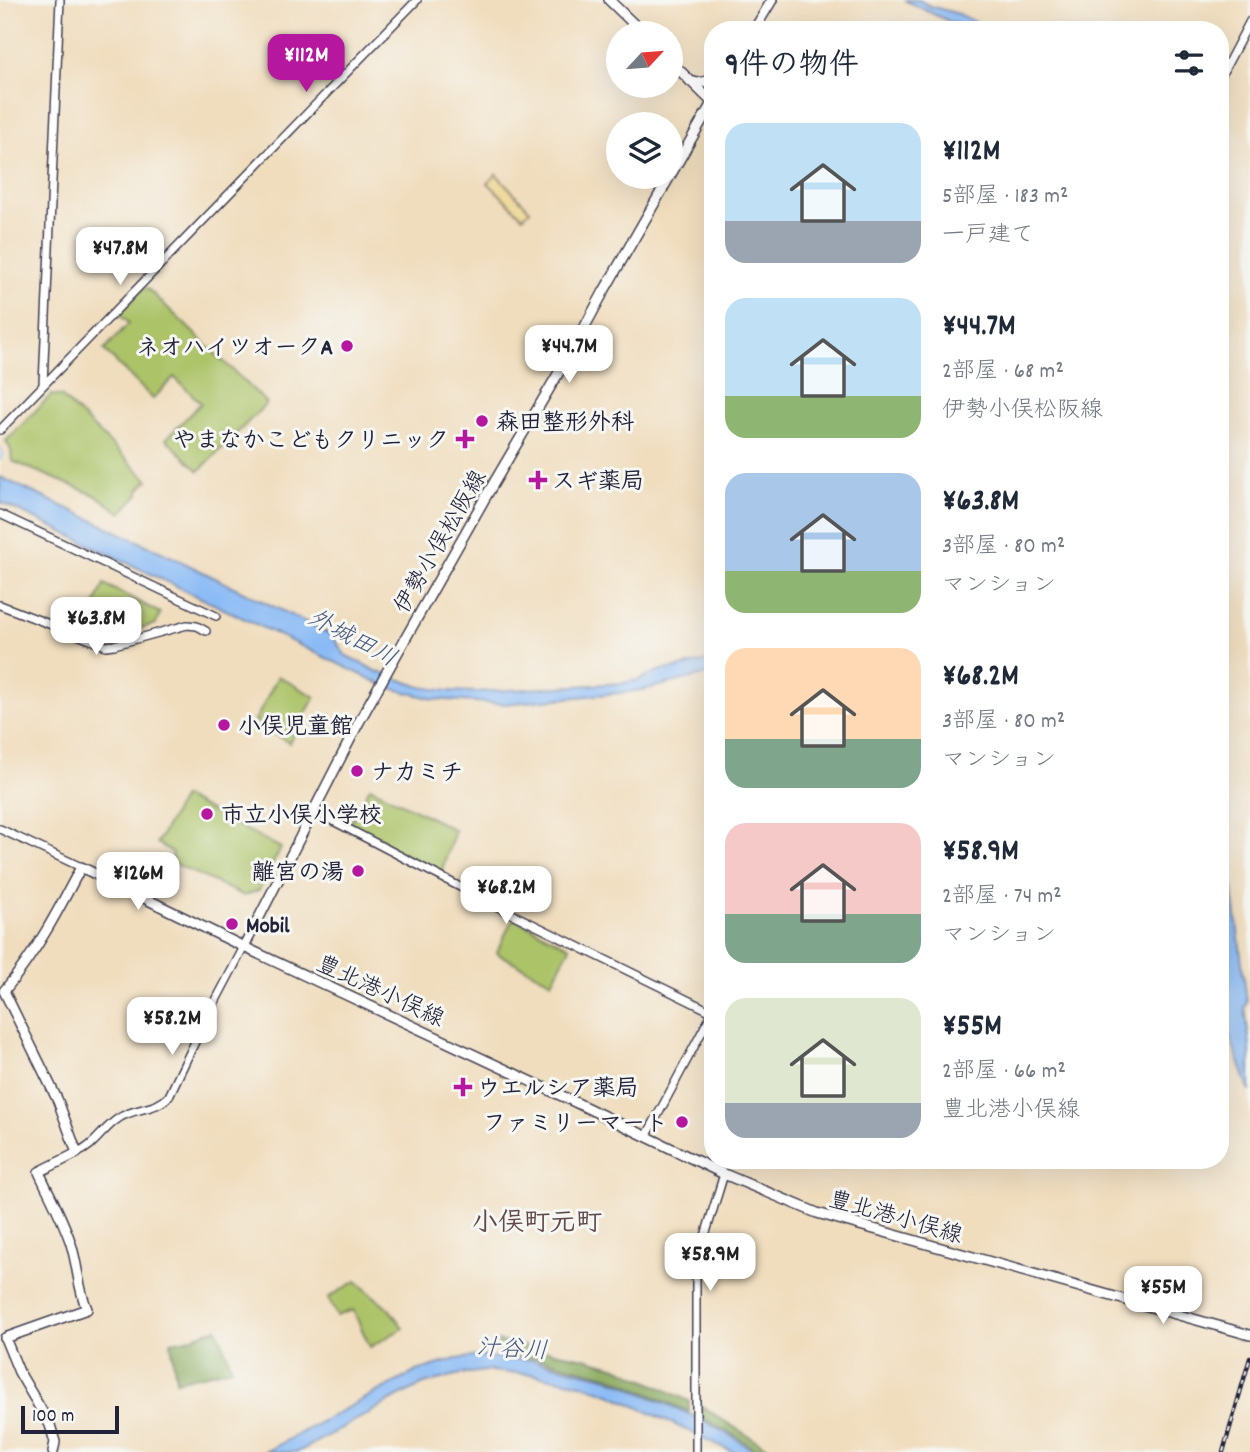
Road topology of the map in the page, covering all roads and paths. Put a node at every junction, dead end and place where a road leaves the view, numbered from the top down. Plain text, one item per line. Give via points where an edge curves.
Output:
1 (60, 0) edge
2 (417, 0) edge
3 (609, 0) edge
4 (772, 0) edge
5 (631, 21) edge
6 (759, 21) edge
7 (1250, 21) edge
8 (1229, 61) edge
9 (683, 74) edge
10 (689, 80) junction
11 (704, 82) edge
12 (704, 94) edge
13 (704, 116) edge
14 (43, 385) junction
15 (0, 430) edge
16 (0, 514) edge
17 (0, 606) edge
18 (216, 616) dead end
19 (206, 631) dead end
20 (314, 811) junction
21 (0, 829) edge
22 (81, 867) junction
23 (244, 947) junction
24 (704, 1009) edge
25 (704, 1028) edge
26 (646, 1137) junction
27 (76, 1153) junction
28 (704, 1165) edge
29 (713, 1169) edge
30 (724, 1174) junction
31 (1250, 1335) edge
32 (53, 1452) edge
33 (696, 1452) edge

1 - 14 street
2 - 14 street
3 - 5 main road
4 - 6 main road
7 - 8 street
9 - 10 main road
10 - 11 main road
10 - 12 main road
13 - 20 main road, 伊勢小俣松阪線 via 397,653
14 - 15 street
16 - 18 street
17 - 19 street via 106,646 187,625
20 - 23 main road, 伊勢小俣松阪線
20 - 24 street
21 - 22 street
22 - 23 main road
22 - 27 main road via 45,934 5,991 58,1101
23 - 26 main road, 豊北港小俣線
23 - 27 street via 165,1101 120,1117
25 - 26 street
26 - 28 main road, 豊北港小俣線
27 - 32 main road via 39,1172 71,1244 87,1310 5,1338 50,1425
29 - 30 main road, 豊北港小俣線
30 - 31 main road, 豊北港小俣線 via 817,1213
30 - 33 street via 696,1274

